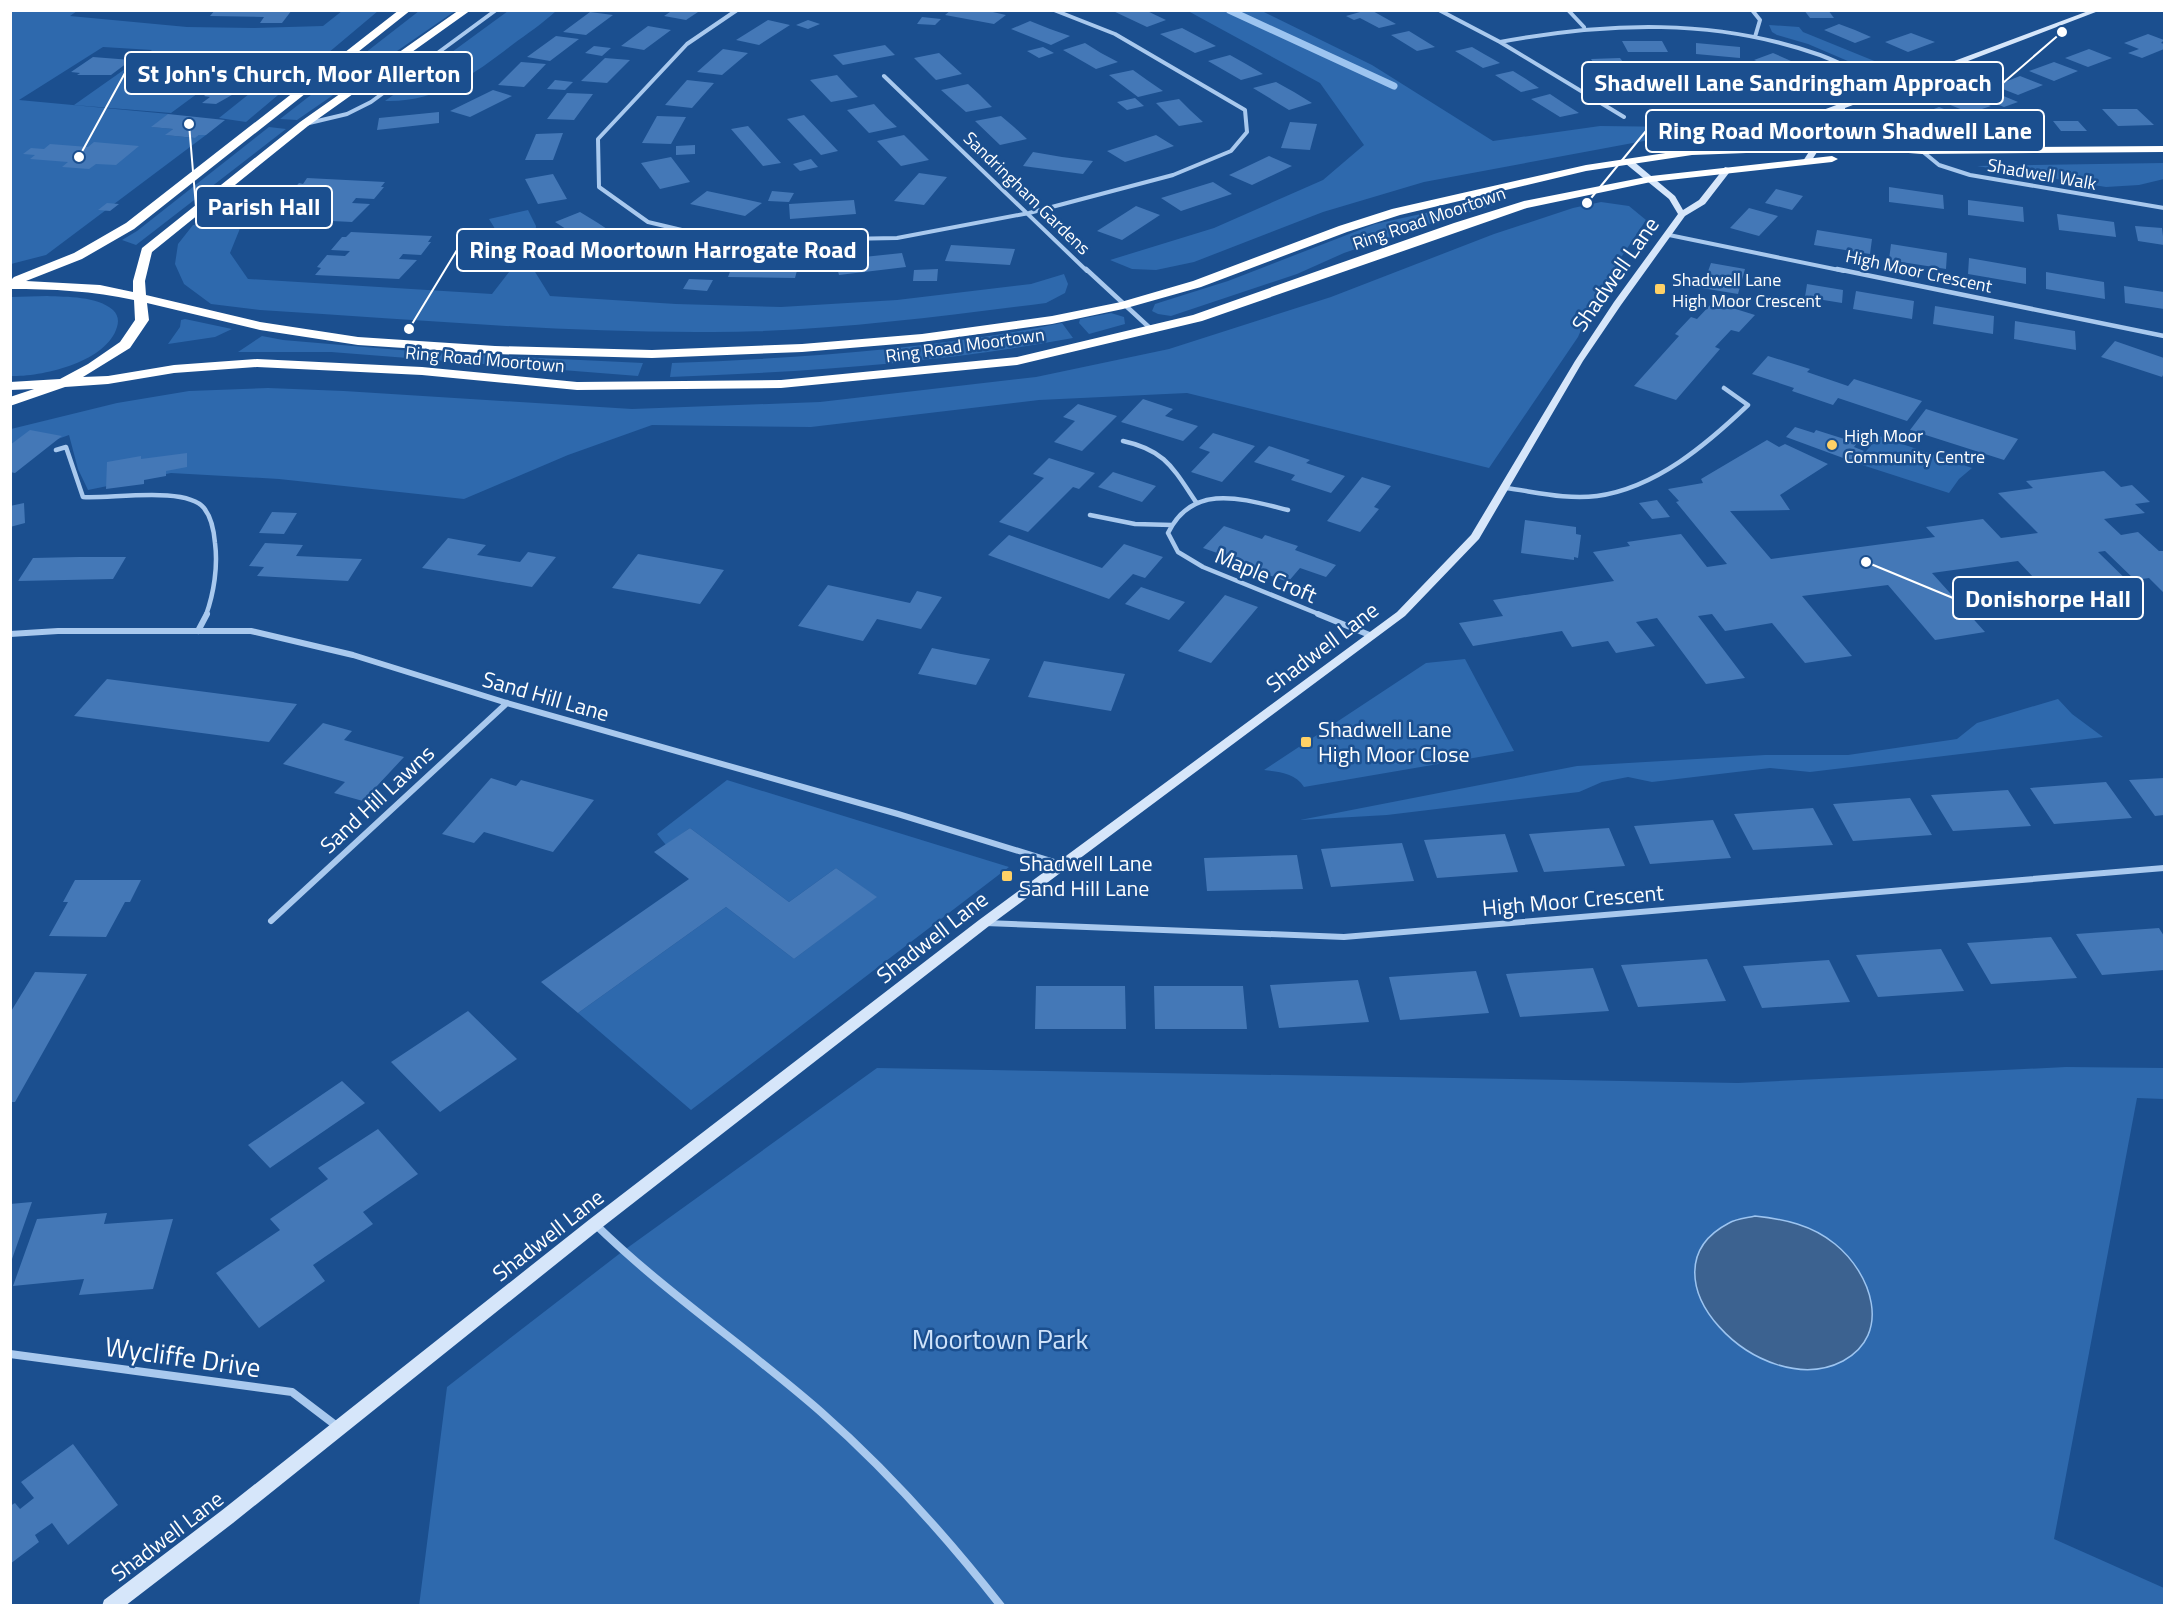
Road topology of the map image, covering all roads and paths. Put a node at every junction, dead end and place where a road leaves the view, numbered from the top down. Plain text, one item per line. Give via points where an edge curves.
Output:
1 (406, 10) edge
2 (466, 10) edge
3 (496, 10) edge
4 (736, 10) edge
5 (1054, 10) edge
6 (1439, 10) edge
7 (1568, 10) edge
8 (1752, 10) edge
9 (2098, 10) edge
10 (1584, 27) junction
11 (1755, 37) junction
12 (1500, 42) junction
13 (884, 76) dead end
14 (1890, 88) junction
15 (1841, 107) junction
16 (1831, 112) junction
17 (1624, 117) dead end
18 (304, 124) junction
19 (1880, 146) junction
20 (1815, 148) junction
21 (2164, 149) edge
22 (1922, 151) junction
23 (1692, 152) junction
24 (1807, 161) junction
25 (1629, 162) junction
26 (1728, 169) junction
27 (1651, 179) junction
28 (2164, 208) edge
29 (1029, 213) junction
30 (1682, 214) junction
31 (1669, 235) junction
32 (10, 284) edge
33 (140, 298) junction
34 (1123, 305) junction
35 (1151, 329) junction
36 (2164, 336) edge
37 (60, 384) junction
38 (10, 386) edge
39 (1724, 388) dead end
40 (10, 402) edge
41 (1123, 441) dead end
42 (56, 450) dead end
43 (1506, 488) junction
44 (1196, 502) junction
45 (1288, 510) dead end
46 (1090, 515) dead end
47 (1172, 525) junction
48 (198, 631) junction
49 (10, 634) edge
50 (1372, 636) junction
51 (507, 703) junction
52 (1061, 864) junction
53 (2164, 868) edge
54 (271, 921) dead end
55 (984, 923) junction
56 (595, 1224) junction
57 (10, 1354) edge
58 (339, 1427) junction
59 (110, 1605) edge
60 (1001, 1605) edge

1 - 32 highway via 130,226 78,256
2 - 18 highway
3 - 18 street via 371,102 347,114
4 - 29 street via 687,44 598,139 599,187 648,222 728,241 897,238
5 - 29 street via 1115,34 1245,110 1247,132 1231,151 1173,175
6 - 12 street
7 - 10 street
8 - 11 street via 1760,20
9 - 14 street
10 - 11 street via 1682,26
10 - 12 street
11 - 14 street via 1822,56
12 - 17 street
13 - 29 street, Sandringham Gardens
14 - 15 street
15 - 16 street
15 - 19 street via 1847,128 1866,142
16 - 20 street via 1834,118
16 - 23 street via 1767,138
18 - 33 highway via 146,251 139,280
19 - 20 highway, Ring Road Moortown
19 - 22 highway, Ring Road Moortown
20 - 23 highway, Ring Road Moortown
20 - 24 street
21 - 22 highway, Ring Road Moortown
22 - 24 highway, Ring Road Moortown
22 - 28 street, Shadwell Walk via 1940,165 1970,175
23 - 25 highway, Ring Road Moortown
24 - 26 highway, Ring Road Moortown
25 - 27 street, Shadwell Lane
25 - 34 highway, Ring Road Moortown via 1572,171 1396,212 1197,284
26 - 27 highway, Ring Road Moortown
26 - 30 street, Shadwell Lane via 1702,202
27 - 30 street, Shadwell Lane via 1672,198
27 - 35 highway, Ring Road Moortown via 1524,205 1197,318
29 - 34 street, Sandringham Gardens
30 - 31 street, Shadwell Lane
31 - 36 street, High Moor Crescent
31 - 43 street, Shadwell Lane via 1579,361
32 - 33 highway, Ring Road Moortown via 79,286
33 - 34 highway, Ring Road Moortown via 293,333 358,341 652,354 922,338 1052,320
33 - 37 highway via 142,320 126,345
34 - 35 street, Sandringham Gardens
35 - 37 highway, Ring Road Moortown via 1017,361 781,384 577,386 422,371 257,363
37 - 38 highway
37 - 40 highway
39 - 43 street via 1748,405 1719,431 1645,482 1598,496
41 - 44 street via 1148,447 1179,477
42 - 48 street via 66,447 83,497 194,500 209,513 216,543 215,579 209,608
43 - 50 street, Shadwell Lane via 1475,537 1401,614
44 - 45 street via 1222,498 1251,500
44 - 47 street via 1178,514
46 - 47 street via 1135,524
47 - 50 street, Maple Croft via 1168,533 1178,552 1203,567
48 - 49 street, Sand Hill Lane
48 - 51 street, Sand Hill Lane via 251,631 354,655
50 - 52 street, Shadwell Lane
51 - 52 street, Sand Hill Lane
51 - 54 street, Sand Hill Lawns
52 - 55 street, Shadwell Lane
53 - 55 street, High Moor Crescent via 1344,938
55 - 56 street, Shadwell Lane
56 - 58 street, Shadwell Lane
56 - 60 street via 623,1251 806,1398 882,1469 945,1535
57 - 58 street, Wycliffe Drive via 292,1392
58 - 59 street, Shadwell Lane

